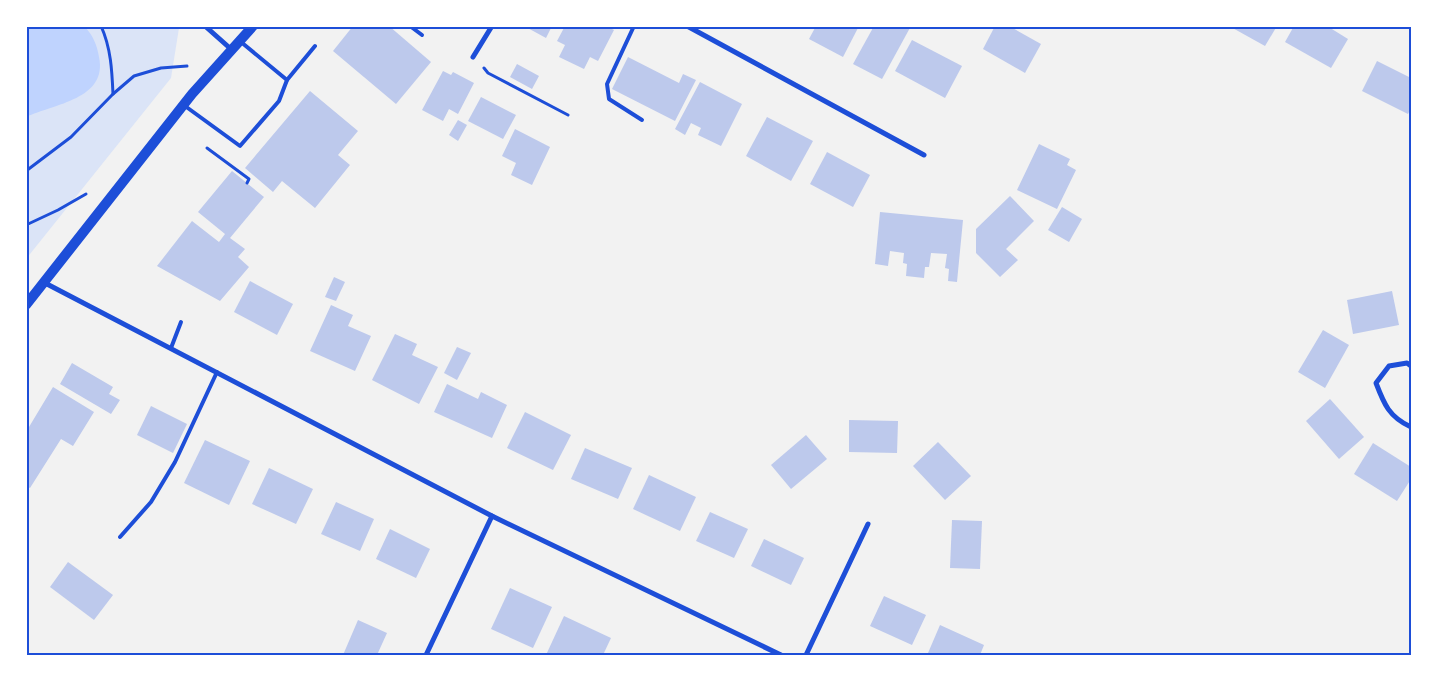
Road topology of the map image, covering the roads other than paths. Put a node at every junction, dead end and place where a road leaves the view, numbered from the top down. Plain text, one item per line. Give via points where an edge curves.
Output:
1 (205, 26) edge
2 (253, 26) edge
3 (410, 26) edge
4 (492, 26) edge
5 (634, 26) edge
6 (687, 26) edge
7 (422, 34) dead end
8 (240, 40) junction
9 (315, 46) dead end
10 (232, 50) junction
11 (473, 57) road end
12 (287, 80) junction
13 (183, 105) junction
14 (642, 120) dead end
15 (924, 155) dead end
16 (45, 283) junction
17 (26, 305) edge
18 (181, 322) dead end
19 (171, 348) junction
20 (1411, 366) edge
21 (217, 372) junction
22 (1411, 427) edge
23 (492, 516) junction
24 (868, 524) dead end
25 (120, 537) dead end
26 (426, 655) edge
27 (781, 655) edge
28 (806, 655) edge

1 - 10 street
2 - 8 main road
3 - 7 lane
4 - 11 street
5 - 14 lane via 607,84 609,99
6 - 15 street
8 - 10 main road
8 - 12 lane
9 - 12 lane
10 - 13 main road
12 - 13 lane via 279,101 240,146
13 - 16 main road
16 - 17 main road
16 - 19 street
18 - 19 lane
19 - 21 street
20 - 22 street via 1389,366 1376,383 1385,406 1399,422
21 - 23 street
21 - 25 lane via 175,462 151,502
23 - 26 street
23 - 27 street
24 - 28 street

